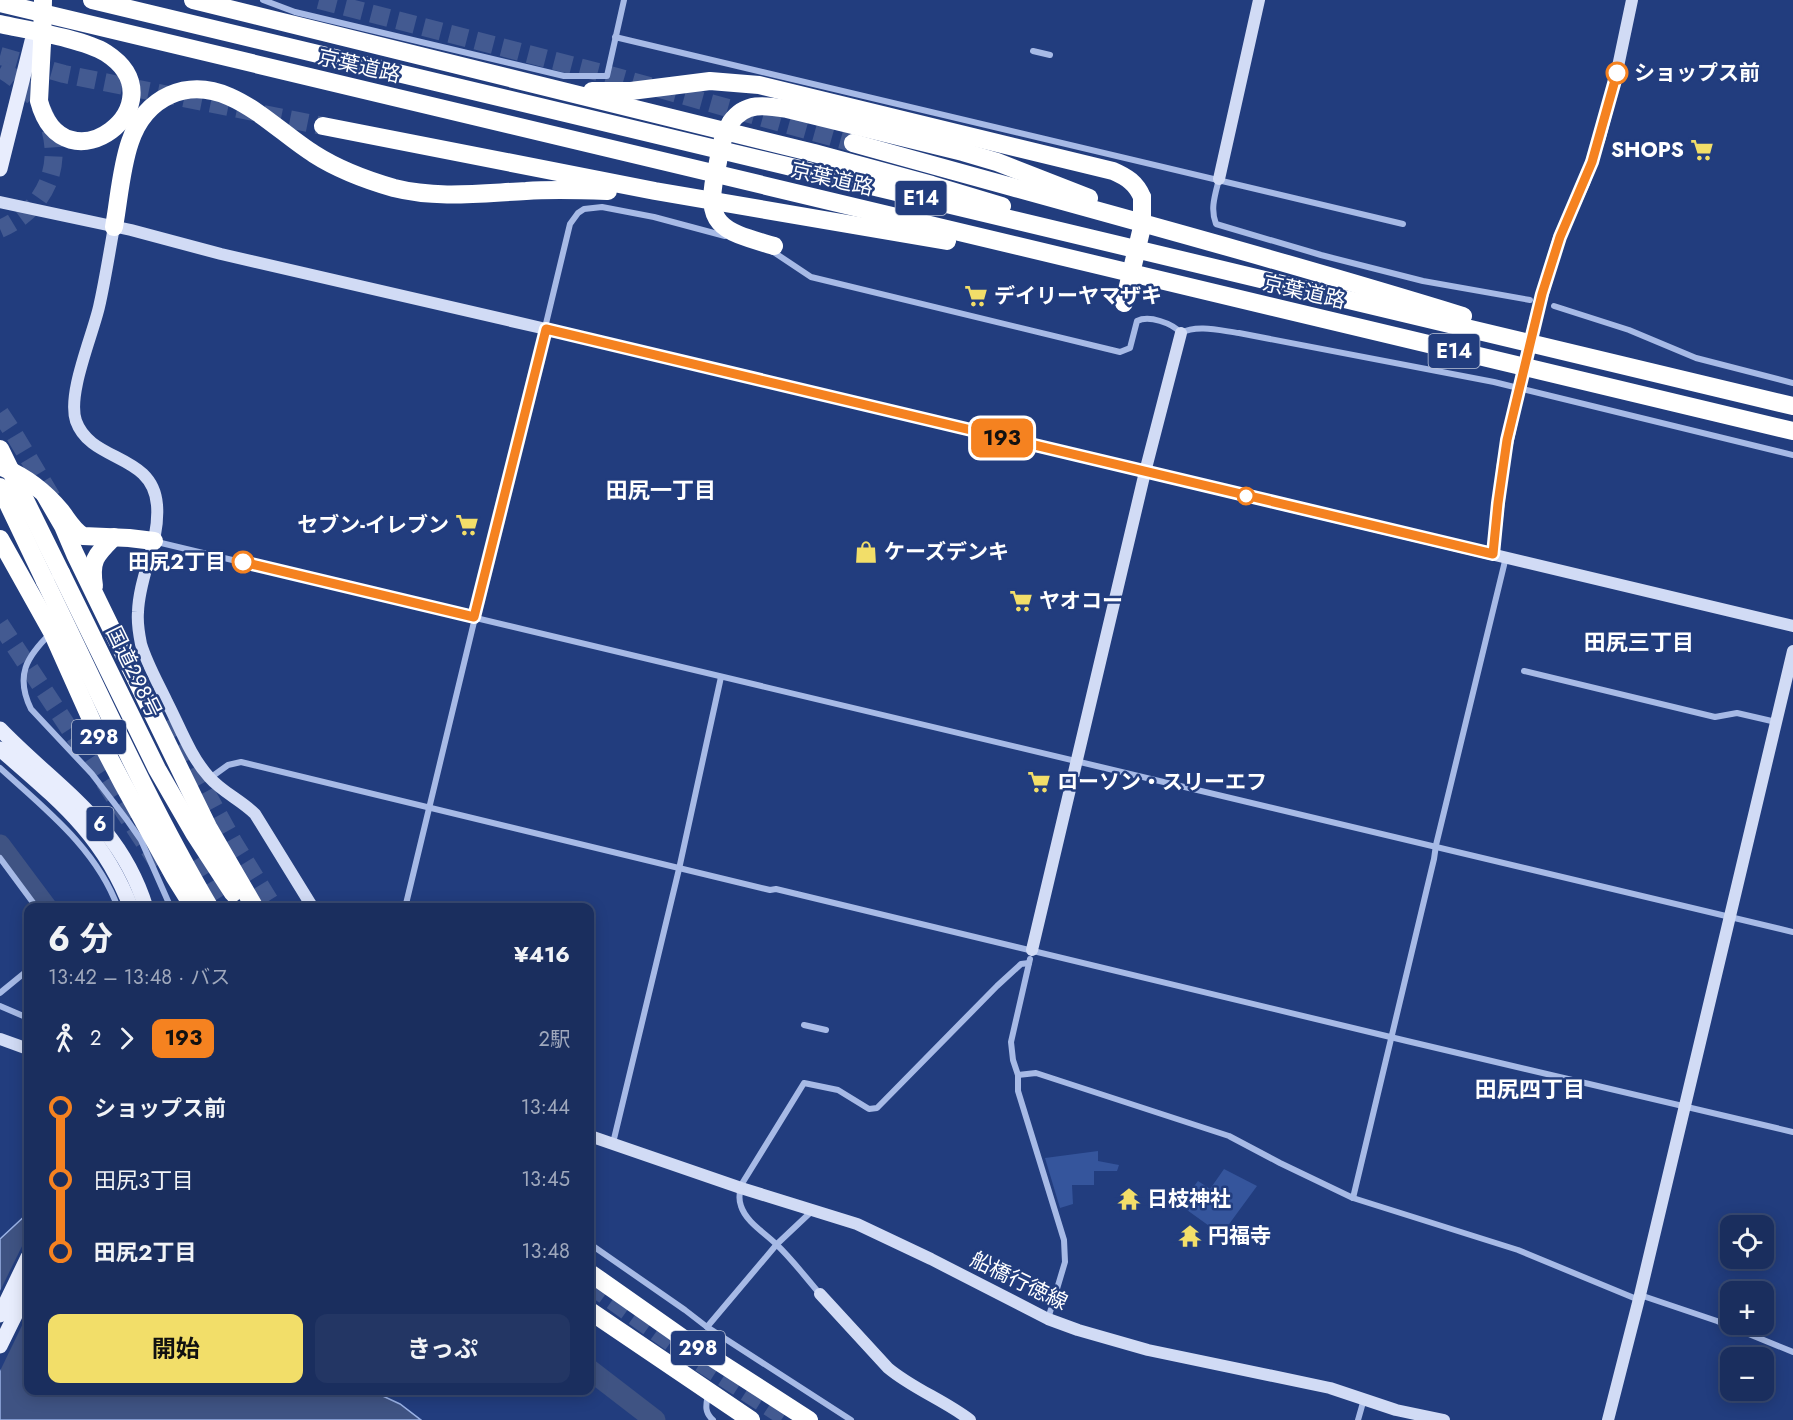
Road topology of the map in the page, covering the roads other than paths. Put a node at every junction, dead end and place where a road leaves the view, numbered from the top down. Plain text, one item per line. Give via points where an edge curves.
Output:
1 (43, 0) edge
2 (92, 0) edge
3 (193, 0) edge
4 (230, 0) edge
5 (263, 0) edge
6 (624, 0) edge
7 (1259, 0) edge
8 (1632, 0) edge
9 (0, 3) edge
10 (0, 24) edge
11 (293, 26) junction
12 (615, 37) junction
13 (37, 42) junction
14 (1033, 51) dead end
15 (1050, 55) dead end
16 (566, 91) junction
17 (323, 126) tunnel mouth
18 (853, 143) tunnel mouth
19 (0, 169) edge
20 (1219, 179) junction
21 (655, 191) junction
22 (0, 202) edge
23 (1404, 224) dead end
24 (114, 227) junction
25 (1181, 232) junction
26 (774, 246) dead end
27 (1167, 257) junction
28 (1116, 270) junction
29 (1530, 300) dead end
30 (1124, 303) dead end
31 (1554, 306) dead end
32 (546, 329) junction
33 (1181, 333) junction
34 (1620, 364) junction
35 (1793, 384) edge
36 (1793, 406) edge
37 (1793, 431) edge
38 (0, 449) edge
39 (1793, 455) edge
40 (0, 466) edge
41 (1145, 472) junction
42 (0, 488) edge
43 (45, 495) junction
44 (114, 537) junction
45 (0, 540) edge
46 (154, 541) junction
47 (75, 554) junction
48 (1493, 554) junction
49 (1506, 557) junction
50 (12, 563) junction
51 (53, 577) junction
52 (97, 599) junction
53 (474, 617) junction
54 (1793, 626) edge
55 (52, 632) junction
56 (1793, 651) edge
57 (1524, 671) dead end
58 (721, 677) junction
59 (1776, 722) junction
60 (0, 729) edge
61 (0, 749) edge
62 (1078, 760) junction
63 (26, 762) junction
64 (0, 768) edge
65 (210, 778) junction
66 (429, 806) junction
67 (1436, 845) junction
68 (0, 858) edge
69 (680, 869) junction
70 (33, 903) edge
71 (116, 903) edge
72 (129, 903) edge
73 (144, 903) edge
74 (169, 903) edge
75 (191, 903) edge
76 (207, 903) edge
77 (240, 903) edge
78 (252, 903) edge
79 (310, 903) edge
80 (406, 903) edge
81 (1730, 916) junction
82 (1793, 932) edge
83 (1032, 950) junction
84 (1029, 963) junction
85 (24, 973) edge
86 (0, 993) edge
87 (0, 1006) edge
88 (24, 1016) edge
89 (804, 1025) dead end
90 (826, 1030) dead end
91 (1392, 1037) junction
92 (0, 1039) edge
93 (24, 1048) edge
94 (1018, 1075) junction
95 (1685, 1106) junction
96 (1793, 1132) edge
97 (594, 1137) edge
98 (613, 1143) junction
99 (741, 1188) junction
100 (1353, 1198) junction
101 (813, 1210) junction
102 (777, 1244) junction
103 (594, 1247) edge
104 (24, 1265) edge
105 (594, 1276) edge
106 (820, 1294) joint
107 (24, 1297) edge
108 (1639, 1297) junction
109 (594, 1314) edge
110 (0, 1315) edge
111 (1048, 1319) junction
112 (706, 1327) junction
113 (0, 1346) edge
114 (1793, 1352) edge
115 (708, 1392) junction
116 (1364, 1399) junction
117 (713, 1420) edge
118 (751, 1420) edge
119 (809, 1420) edge
120 (851, 1420) edge
121 (970, 1420) edge
122 (1358, 1420) edge
123 (1444, 1420) edge
124 (1608, 1420) edge

1 - 13 highway, bridge
2 - 27 highway, 京葉道路 / E14
3 - 11 highway
4 - 11 highway
5 - 12 street via 295,12 564,76 608,76
6 - 12 street
7 - 20 street
8 - 48 street, bridge via 1600,137 1554,253 1536,317 1503,463
9 - 28 highway, 京葉道路 / E14
10 - 13 highway via 82,44 112,58 125,72 130,94 126,114 114,130 100,138 84,140 67,137 51,126 39,100
11 - 16 highway
12 - 20 street
13 - 19 main road
14 - 15 street
16 - 27 highway via 932,185
16 - 30 highway, bridge via 631,91 710,81 759,85 1107,169 1129,179 1142,197 1142,227
17 - 21 highway
18 - 25 highway
20 - 23 street
20 - 29 street via 1212,215 1216,224 1423,281
21 - 24 highway via 442,194 398,189 326,161 234,98 211,90 188,89 157,102 135,129
21 - 28 highway
22 - 24 street
24 - 32 street
24 - 46 street via 99,309 75,390 74,411 87,439 144,474 158,505
25 - 26 highway, bridge via 997,162 758,105 745,109 725,134 711,201 713,213 731,232
25 - 34 highway
27 - 34 highway, 京葉道路 / E14
28 - 37 highway, 京葉道路 / E14
31 - 35 street via 1629,330 1696,358
32 - 33 street via 570,224 578,213 592,207 664,220 768,249 811,277 1120,352 1130,348 1140,319 1173,325
32 - 41 street
32 - 53 street
33 - 39 street via 1197,329 1239,333 1494,382
33 - 41 street
34 - 36 highway, 京葉道路 / E14
38 - 51 highway, 国道298号 / 298, bridge
40 - 43 highway, 298
41 - 48 street
41 - 62 street
42 - 51 highway, 国道298号 / 298, bridge
43 - 44 highway via 77,532 90,537
43 - 47 highway, 298
44 - 46 highway
44 - 47 highway
44 - 52 highway via 93,562
45 - 50 highway, 298
46 - 53 street
46 - 65 street via 138,612 142,646 191,750
47 - 50 highway via 33,573
47 - 52 highway, 298
48 - 49 street
49 - 54 street
49 - 67 street
50 - 55 highway, 298
51 - 76 highway, 国道298号 / 298 via 141,778
51 - 77 highway, 国道298号 / 298 via 157,769
52 - 78 highway, 298 via 208,827
53 - 58 street
53 - 66 street
55 - 74 street via 27,661 23,679 25,698 127,820 141,840
55 - 75 highway, 298 via 108,755
56 - 59 street
57 - 59 street via 1715,717 1737,713
58 - 62 street
58 - 69 street
59 - 81 street
60 - 63 main road, 6
61 - 63 main road, 6
62 - 67 street
62 - 83 street
63 - 72 main road, 6 via 89,832 113,867
63 - 73 main road, 6 via 82,805 116,844 135,876
64 - 71 street via 87,852
65 - 66 street via 228,765 242,762
65 - 79 street via 255,814
66 - 69 street
66 - 80 street
67 - 81 street
67 - 91 street
68 - 70 street
69 - 83 street
69 - 98 street
81 - 82 street
81 - 95 street
83 - 84 street
83 - 91 street
84 - 94 street via 1011,1042
84 - 99 street via 1021,964 997,986 877,1108 869,1109 838,1090 804,1083
85 - 86 street
87 - 88 street
89 - 90 street
91 - 95 street
91 - 100 street
92 - 93 street
94 - 100 street via 1036,1073 1229,1136
94 - 111 street via 1018,1091 1064,1240 1065,1262
95 - 96 street
95 - 108 street
97 - 98 street, 船橋行徳線
98 - 99 street, 船橋行徳線
99 - 101 street, 船橋行徳線
99 - 102 street via 741,1207
100 - 108 street via 1518,1251
101 - 102 street
101 - 111 street, 船橋行徳線 via 876,1232
102 - 106 street
102 - 112 street
103 - 112 street
104 - 110 main road
105 - 119 highway, 298
106 - 121 street via 888,1368
107 - 113 main road
108 - 114 street via 1717,1321
108 - 124 street
109 - 115 highway, 298
111 - 116 street, 船橋行徳線 via 1104,1339 1330,1388
112 - 120 street
115 - 117 street via 705,1408
115 - 118 highway, 298
116 - 122 street
116 - 123 street, 船橋行徳線

